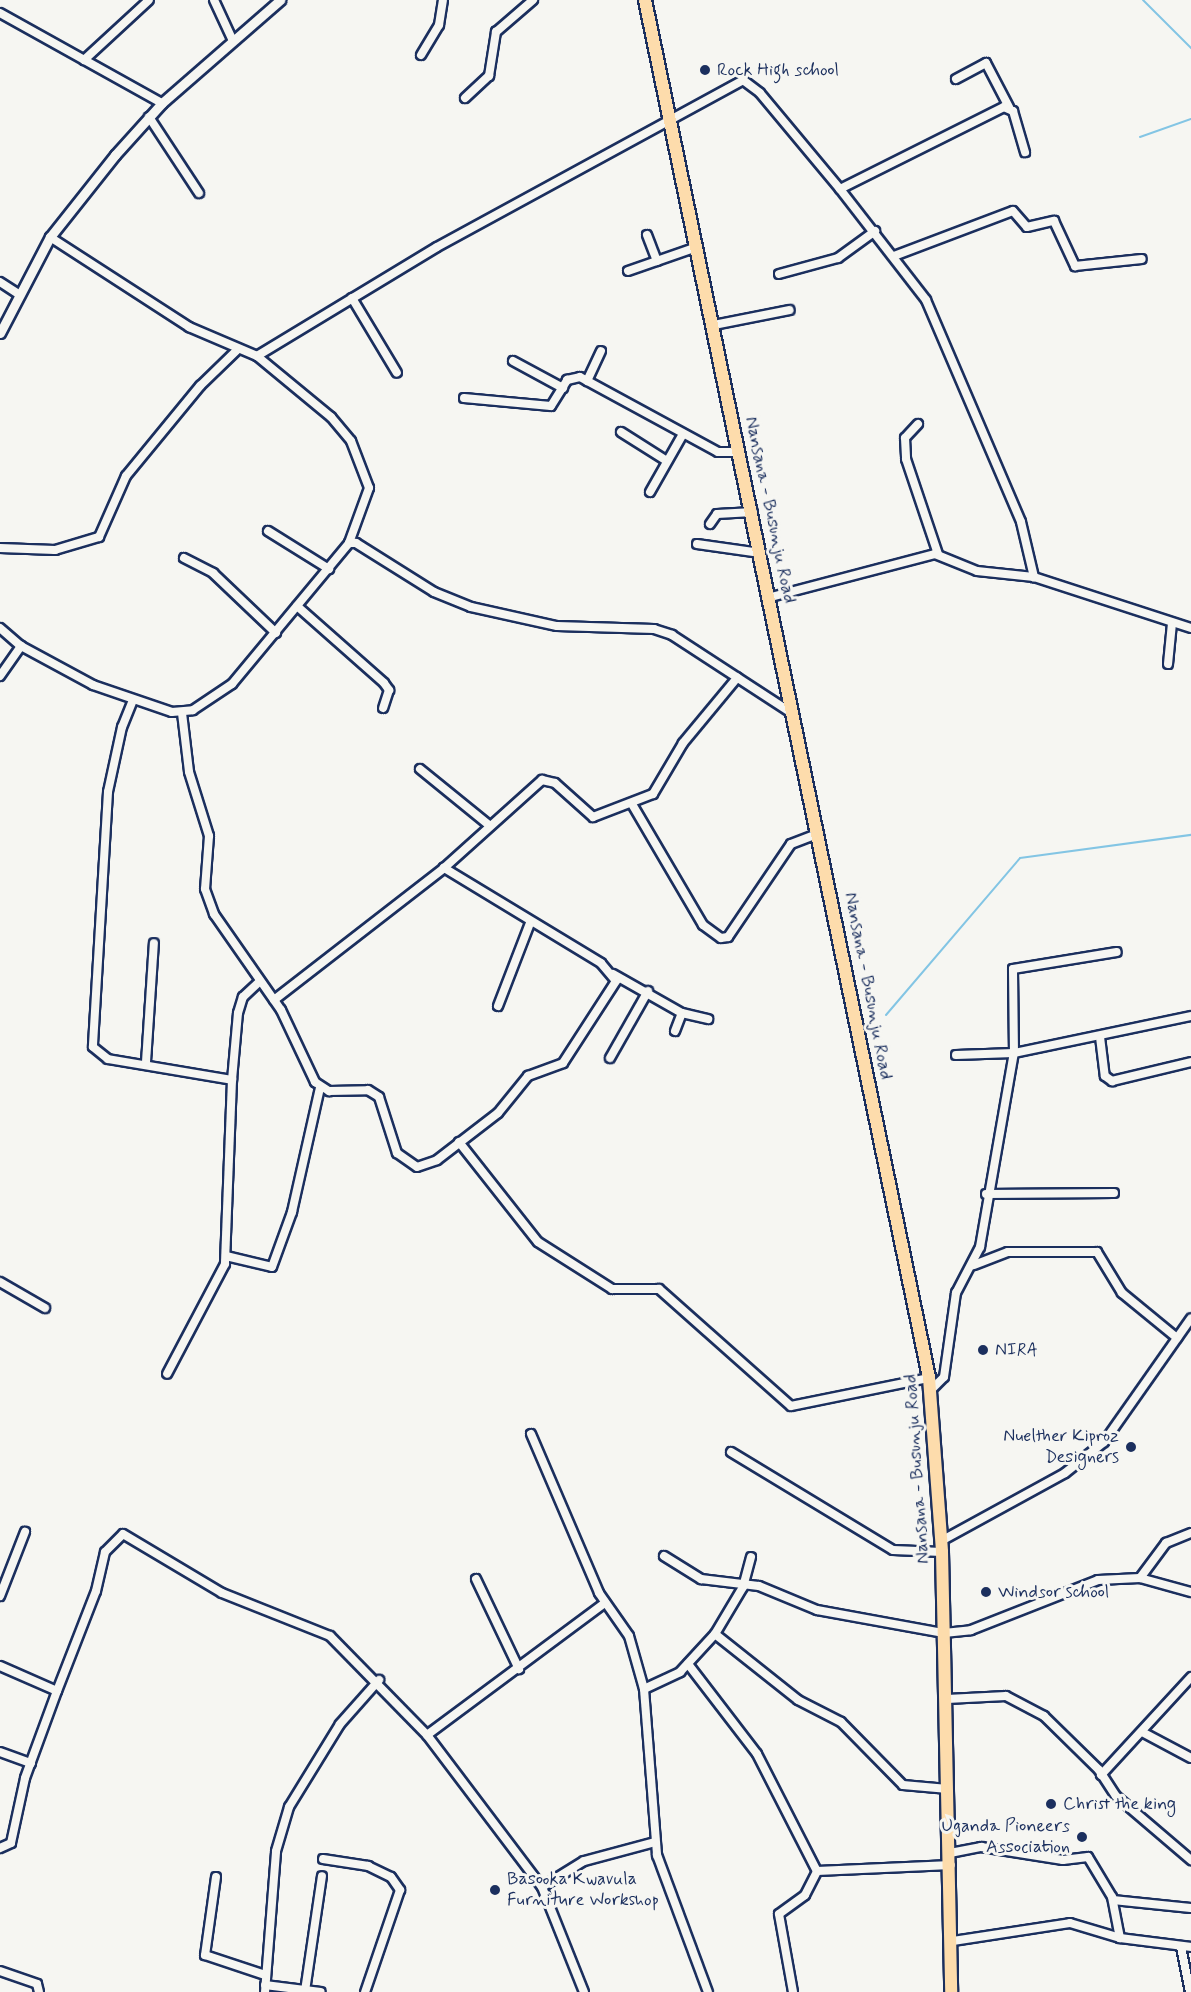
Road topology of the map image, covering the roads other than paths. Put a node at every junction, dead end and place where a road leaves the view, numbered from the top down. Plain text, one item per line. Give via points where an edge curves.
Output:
1 (149, 0) edge
2 (214, 0) edge
3 (280, 0) edge
4 (443, 0) edge
5 (533, 0) edge
6 (645, 0) edge
7 (0, 13) edge
8 (233, 41) junction
9 (421, 56) dead end
10 (84, 60) junction
11 (956, 80) dead end
12 (465, 98) dead end
13 (162, 103) junction
14 (1009, 107) junction
15 (149, 117) junction
16 (670, 118) junction
17 (1025, 152) dead end
18 (840, 189) junction
19 (199, 193) dead end
20 (875, 231) junction
21 (647, 235) dead end
22 (50, 237) junction
23 (697, 247) junction
24 (894, 256) junction
25 (1142, 259) dead end
26 (657, 261) junction
27 (628, 271) dead end
28 (779, 274) dead end
29 (0, 282) edge
30 (17, 293) junction
31 (352, 298) junction
32 (790, 310) dead end
33 (714, 326) junction
34 (0, 333) edge
35 (238, 349) junction
36 (601, 351) dead end
37 (256, 356) junction
38 (513, 361) dead end
39 (397, 372) dead end
40 (587, 381) junction
41 (562, 388) junction
42 (464, 398) dead end
43 (918, 424) dead end
44 (621, 432) dead end
45 (683, 434) junction
46 (740, 452) junction
47 (667, 461) junction
48 (650, 492) dead end
49 (753, 512) junction
50 (710, 524) dead end
51 (268, 531) dead end
52 (349, 543) junction
53 (697, 544) dead end
54 (0, 548) edge
55 (762, 553) junction
56 (938, 554) junction
57 (184, 558) dead end
58 (329, 569) junction
59 (1034, 577) junction
60 (771, 597) junction
61 (297, 606) junction
62 (1172, 623) junction
63 (0, 628) edge
64 (1191, 628) edge
65 (276, 633) junction
66 (21, 646) junction
67 (1168, 664) dead end
68 (0, 676) edge
69 (737, 678) junction
70 (134, 700) junction
71 (383, 708) dead end
72 (182, 713) junction
73 (795, 715) junction
74 (420, 769) dead end
75 (632, 804) junction
76 (489, 825) junction
77 (819, 832) junction
78 (444, 868) junction
79 (530, 923) junction
80 (154, 944) dead end
81 (1117, 952) dead end
82 (613, 974) junction
83 (258, 983) junction
84 (648, 992) junction
85 (274, 1000) junction
86 (498, 1006) dead end
87 (682, 1013) junction
88 (1191, 1016) edge
89 (708, 1019) dead end
90 (675, 1031) dead end
91 (1100, 1037) junction
92 (1014, 1053) junction
93 (956, 1055) dead end
94 (610, 1058) dead end
95 (146, 1062) junction
96 (1191, 1062) edge
97 (232, 1080) junction
98 (320, 1088) junction
99 (459, 1142) junction
100 (1114, 1193) dead end
101 (986, 1194) junction
102 (226, 1256) junction
103 (974, 1265) junction
104 (0, 1282) edge
105 (45, 1308) dead end
106 (1191, 1318) edge
107 (1177, 1338) junction
108 (167, 1374) dead end
109 (930, 1384) junction
110 (531, 1434) dead end
111 (731, 1452) dead end
112 (25, 1532) dead end
113 (1191, 1533) edge
114 (942, 1546) junction
115 (663, 1556) dead end
116 (751, 1557) dead end
117 (1140, 1578) junction
118 (477, 1579) dead end
119 (743, 1587) junction
120 (1191, 1592) edge
121 (0, 1596) edge
122 (605, 1603) junction
123 (944, 1633) junction
124 (715, 1634) junction
125 (687, 1664) junction
126 (0, 1666) edge
127 (519, 1668) junction
128 (1191, 1677) edge
129 (379, 1680) junction
130 (644, 1689) junction
131 (57, 1691) junction
132 (947, 1699) junction
133 (1144, 1733) junction
134 (427, 1735) junction
135 (0, 1752) edge
136 (1191, 1758) edge
137 (30, 1763) junction
138 (1101, 1775) junction
139 (948, 1789) junction
140 (655, 1842) junction
141 (0, 1848) edge
142 (950, 1858) junction
143 (322, 1859) dead end
144 (1191, 1860) edge
145 (817, 1871) junction
146 (322, 1876) dead end
147 (216, 1877) dead end
148 (543, 1887) junction
149 (1113, 1900) junction
150 (1191, 1908) edge
151 (1120, 1938) junction
152 (953, 1941) junction
153 (1181, 1947) junction
154 (1191, 1947) edge
155 (0, 1971) edge
156 (265, 1975) junction
157 (265, 1988) edge
158 (305, 1990) junction
159 (1190, 1991) edge
160 (39, 1992) edge
161 (321, 1992) edge
162 (365, 1992) edge
163 (584, 1992) edge
164 (708, 1992) edge
165 (793, 1992) edge
166 (951, 1992) edge

1 - 10 street
2 - 8 street
3 - 8 street
4 - 9 street via 439,25
5 - 12 street via 496,32 489,76
6 - 16 main road, Nansana - Busunju Road
7 - 10 street
8 - 13 street
10 - 13 street
11 - 14 street via 986,63
13 - 15 street
14 - 17 street
14 - 18 street via 921,145
15 - 19 street
15 - 22 street
16 - 18 street via 743,80 760,93
16 - 23 main road, Nansana - Busunju Road
16 - 31 street
18 - 20 street
20 - 24 street
20 - 28 street via 838,258
21 - 26 street
22 - 30 street
22 - 35 street via 179,321
23 - 26 street
23 - 33 main road, Nansana - Busunju Road
24 - 25 street via 1013,211 1027,227 1054,221 1076,266
24 - 59 street via 926,300 959,370 1020,522
26 - 27 street
29 - 30 street
30 - 34 street
31 - 37 street
31 - 39 street
32 - 33 street
33 - 46 main road, Nansana - Busunju Road
35 - 37 street
35 - 54 street via 200,386 126,476 99,537 55,550
36 - 40 street
37 - 52 street via 331,417 354,448 369,488
38 - 41 street
40 - 41 street via 570,377
40 - 45 street
41 - 42 street via 551,406
43 - 56 street via 905,438 906,459
44 - 47 street
45 - 46 street via 718,452
45 - 47 street
46 - 49 main road, Nansana - Busunju Road
47 - 48 street
49 - 50 street via 717,514
49 - 55 main road, Nansana - Busunju Road
51 - 58 street
52 - 58 street
52 - 69 street via 375,550 434,592 471,607 578,628 654,629
53 - 55 street
55 - 60 main road, Nansana - Busunju Road
56 - 59 street via 977,572
56 - 60 street
57 - 65 street via 213,573
58 - 61 street
59 - 62 street
60 - 73 main road, Nansana - Busunju Road
61 - 65 street
61 - 71 street via 384,683 389,690
62 - 64 street
62 - 67 street
63 - 66 street
65 - 72 street via 216,698
66 - 68 street
66 - 70 street
69 - 73 street
69 - 75 street via 683,743 665,781
70 - 72 street
70 - 95 street via 122,727 108,792 93,1040 96,1052 108,1059
72 - 83 street via 189,772 209,836 208,900
73 - 77 main road, Nansana - Busunju Road
74 - 76 street
75 - 76 street via 589,816 549,779
75 - 77 street via 703,925 721,938 728,937 791,844
76 - 78 street
77 - 109 main road, Nansana - Busunju Road
78 - 79 street
78 - 85 street
79 - 82 street
79 - 86 street
80 - 95 street
81 - 92 street via 1013,969
82 - 84 street
82 - 99 street via 613,988 563,1063 528,1076 498,1113
83 - 85 street
83 - 97 street via 243,997 238,1013
84 - 87 street
84 - 94 street
85 - 98 street
87 - 89 street
87 - 90 street
88 - 91 street
91 - 92 street
91 - 96 street via 1105,1076 1112,1081
92 - 93 street
92 - 101 street
95 - 97 street
97 - 102 street
98 - 99 street via 368,1090 379,1097 397,1153 409,1166 429,1165
98 - 102 street via 292,1212 273,1267
99 - 109 street via 538,1242 612,1289 659,1288 791,1406
100 - 101 street
101 - 103 street
102 - 108 street
103 - 107 street via 1008,1252 1097,1252 1122,1293
103 - 109 street via 956,1293 944,1377
104 - 105 street
106 - 107 street
107 - 114 street via 1104,1442 1065,1473
109 - 114 main road, Nansana - Busunju Road
110 - 122 street
111 - 114 street via 893,1550
112 - 121 street
113 - 117 street via 1166,1543
114 - 123 main road, Nansana - Busunju Road
115 - 119 street via 701,1579
116 - 119 street
117 - 120 street
117 - 123 street via 1082,1585 971,1630
118 - 127 street
119 - 123 street via 780,1591 817,1610
119 - 124 street
122 - 127 street
122 - 130 street via 629,1636
123 - 132 main road, Nansana - Busunju Road
124 - 125 street
124 - 139 street via 798,1700 842,1722 903,1785
125 - 130 street via 676,1676
125 - 145 street via 757,1755
126 - 131 street
127 - 134 street
128 - 133 street
129 - 131 street via 330,1636 222,1593 123,1534 105,1552 96,1591
129 - 134 street
129 - 156 street via 335,1731 289,1807 276,1851
130 - 140 street
131 - 137 street
132 - 138 street via 1015,1698 1044,1716
132 - 139 main road, Nansana - Busunju Road
133 - 136 street
133 - 138 street
134 - 148 street
135 - 137 street
137 - 141 street via 11,1843
138 - 144 street via 1116,1796
139 - 142 main road, Nansana - Busunju Road
140 - 148 street via 584,1861
140 - 164 street
142 - 145 street
142 - 149 street via 981,1847 1063,1860 1082,1855 1096,1864
142 - 152 main road, Nansana - Busunju Road
143 - 162 street via 368,1866 391,1877 400,1890
145 - 165 street via 805,1895 780,1914
146 - 158 street
147 - 156 street via 205,1955 211,1962
148 - 163 street
149 - 150 street
149 - 151 street
151 - 152 street via 1070,1923
151 - 153 street
152 - 166 main road, Nansana - Busunju Road
153 - 154 street
153 - 159 street
155 - 160 street via 37,1984
156 - 157 street
157 - 158 street
158 - 161 street

